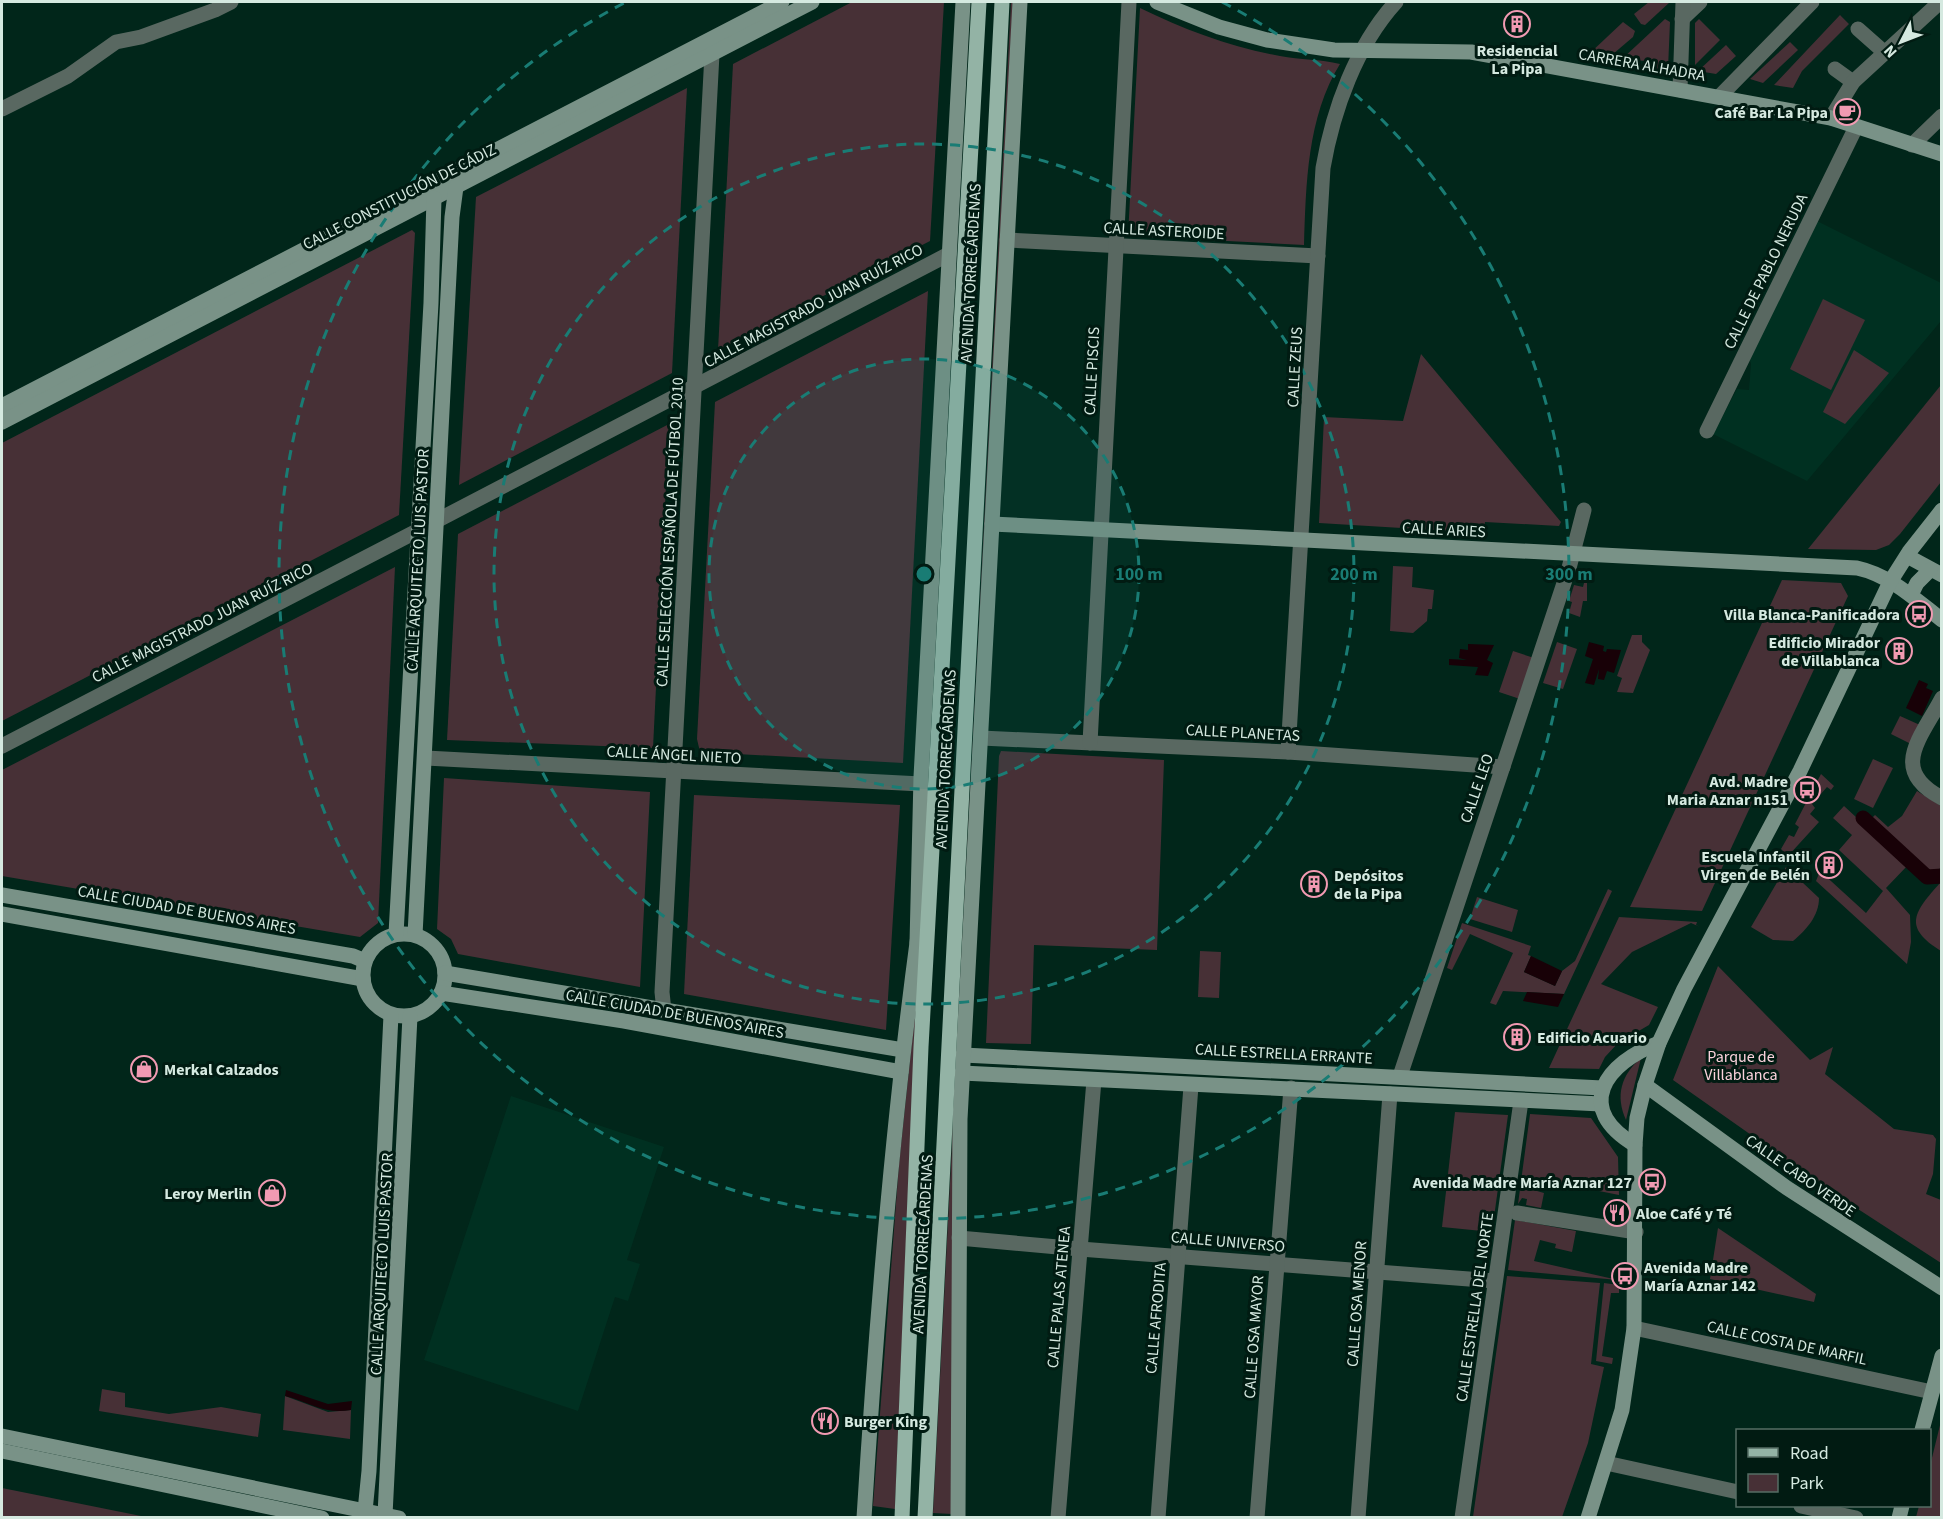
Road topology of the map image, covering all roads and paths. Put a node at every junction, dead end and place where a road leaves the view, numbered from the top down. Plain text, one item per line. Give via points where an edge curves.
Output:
1 (231, 2) edge
2 (782, 2) edge
3 (812, 2) edge
4 (963, 2) edge
5 (979, 2) edge
6 (1002, 2) edge
7 (1020, 2) edge
8 (1129, 2) edge
9 (1156, 2) edge
10 (1683, 2) edge
11 (1700, 2) edge
12 (1812, 2) edge
13 (1940, 2) edge
14 (1386, 5) edge
15 (1682, 19) junction
16 (1858, 29) dead end
17 (1362, 51) junction
18 (1884, 52) junction
19 (712, 54) junction
20 (1835, 69) dead end
21 (1853, 82) junction
22 (1680, 90) junction
23 (1719, 97) junction
24 (2, 109) edge
25 (1941, 116) edge
26 (1831, 118) junction
27 (1856, 127) junction
28 (1912, 145) junction
29 (1941, 154) edge
30 (456, 188) junction
31 (434, 198) junction
32 (1007, 240) junction
33 (1116, 246) junction
34 (949, 254) junction
35 (1318, 256) junction
36 (694, 388) junction
37 (2, 406) edge
38 (2, 422) edge
39 (1707, 431) dead end
40 (1584, 510) dead end
41 (1940, 516) edge
42 (438, 520) junction
43 (992, 524) junction
44 (1101, 529) junction
45 (419, 530) junction
46 (1303, 540) junction
47 (1574, 553) junction
48 (1907, 556) junction
49 (1936, 573) edge
50 (1890, 582) junction
51 (1911, 595) junction
52 (1941, 620) edge
53 (1941, 698) edge
54 (981, 738) junction
55 (1090, 743) junction
56 (2, 746) edge
57 (1288, 752) junction
58 (426, 758) junction
59 (1503, 766) junction
60 (675, 772) junction
61 (921, 784) junction
62 (1941, 798) edge
63 (936, 801) junction
64 (2, 895) edge
65 (2, 914) edge
66 (396, 934) junction
67 (415, 935) junction
68 (917, 943) junction
69 (365, 961) junction
70 (445, 973) junction
71 (363, 979) junction
72 (441, 993) junction
73 (664, 1011) junction
74 (391, 1015) junction
75 (410, 1016) junction
76 (1659, 1043) junction
77 (903, 1050) junction
78 (963, 1055) junction
79 (995, 1056) junction
80 (901, 1072) junction
81 (962, 1073) junction
82 (994, 1075) junction
83 (1400, 1076) junction
84 (1094, 1080) junction
85 (1645, 1085) junction
86 (1191, 1086) junction
87 (1291, 1088) junction
88 (1602, 1088) junction
89 (1390, 1094) junction
90 (1521, 1101) junction
91 (1601, 1104) junction
92 (1635, 1145) junction
93 (1517, 1213) dead end
94 (1636, 1232) junction
95 (959, 1238) junction
96 (1080, 1250) junction
97 (1178, 1255) junction
98 (1277, 1264) junction
99 (1377, 1270) junction
100 (1495, 1281) junction
101 (1941, 1288) edge
102 (1634, 1328) junction
103 (1941, 1356) edge
104 (1932, 1392) junction
105 (1923, 1429) edge
106 (2, 1436) edge
107 (2, 1451) edge
108 (1606, 1463) junction
109 (1736, 1492) edge
110 (1806, 1507) edge
111 (365, 1511) junction
112 (392, 1516) edge
113 (321, 1518) edge
114 (864, 1518) edge
115 (902, 1518) edge
116 (925, 1518) edge
117 (958, 1518) edge
118 (1058, 1518) edge
119 (1158, 1518) edge
120 (1257, 1518) edge
121 (1358, 1518) edge
122 (1462, 1518) edge
123 (1588, 1518) edge
124 (1856, 1518) edge

1 - 24 street via 141,37 116,42 68,76
2 - 37 street, CALLE CONSTITUCIÓN DE CÁDIZ
3 - 19 street, CALLE CONSTITUCIÓN DE CÁDIZ
4 - 34 street, AVENIDA TORRECÁRDENAS
5 - 63 main road, AVENIDA TORRECÁRDENAS
6 - 116 main road, AVENIDA TORRECÁRDENAS
7 - 32 street, AVENIDA TORRECÁRDENAS
8 - 33 street, CALLE PISCIS
9 - 17 street, CARRERA ALHADRA via 1208,24 1267,40
10 - 15 street
11 - 15 street
12 - 23 street
13 - 18 street
14 - 17 street, CALLE ZEUS
15 - 22 street
16 - 18 street
17 - 22 street, CARRERA ALHADRA via 1471,52
17 - 35 street, CALLE ZEUS via 1336,114 1326,154
18 - 21 street
19 - 30 street, CALLE CONSTITUCIÓN DE CÁDIZ
19 - 36 street, CALLE SELECCIÓN ESPAÑOLA DE FÚTBOL 2010
20 - 21 street
21 - 26 street
22 - 23 street, CARRERA ALHADRA
23 - 26 street, CARRERA ALHADRA
25 - 28 street
26 - 27 street, CARRERA ALHADRA
27 - 28 street, CARRERA ALHADRA
27 - 39 street, CALLE DE PABLO NERUDA
28 - 29 street, CARRERA ALHADRA
30 - 31 street, CALLE CONSTITUCIÓN DE CÁDIZ
30 - 42 street, CALLE ARQUITECTO LUIS PASTOR
31 - 38 street, CALLE CONSTITUCIÓN DE CÁDIZ
31 - 45 street, CALLE ARQUITECTO LUIS PASTOR
32 - 33 street, CALLE ASTEROIDE
32 - 43 street, AVENIDA TORRECÁRDENAS
33 - 35 street, CALLE ASTEROIDE
33 - 44 street, CALLE PISCIS
34 - 36 street, CALLE MAGISTRADO JUAN RUÍZ RICO
34 - 61 street, AVENIDA TORRECÁRDENAS
35 - 46 street, CALLE ZEUS
36 - 42 street, CALLE MAGISTRADO JUAN RUÍZ RICO
36 - 60 street, CALLE SELECCIÓN ESPAÑOLA DE FÚTBOL 2010
40 - 47 street, CALLE LEO
41 - 48 street
42 - 58 street, CALLE ARQUITECTO LUIS PASTOR
43 - 44 street, CALLE ARIES
43 - 54 street, AVENIDA TORRECÁRDENAS
44 - 46 street, CALLE ARIES
44 - 55 street, CALLE PISCIS
45 - 56 street, CALLE MAGISTRADO JUAN RUÍZ RICO
45 - 66 street, CALLE ARQUITECTO LUIS PASTOR
46 - 47 street, CALLE ARIES
46 - 57 street, CALLE ZEUS
47 - 50 street, CALLE ARIES via 1857,568
47 - 59 street, CALLE LEO
48 - 49 street
48 - 50 street
49 - 51 street via 1917,583
50 - 51 street, CALLE ARIES
50 - 76 street via 1800,771
51 - 52 street, CALLE ARIES
53 - 62 street via 1912,762 1921,786
54 - 55 street, CALLE PLANETAS
54 - 78 street, AVENIDA TORRECÁRDENAS
55 - 57 street, CALLE PLANETAS
57 - 59 street, CALLE PLANETAS
58 - 60 street, CALLE ÁNGEL NIETO
58 - 67 street, CALLE ARQUITECTO LUIS PASTOR
59 - 83 street, CALLE LEO
60 - 61 street, CALLE ÁNGEL NIETO
60 - 73 street, CALLE SELECCIÓN ESPAÑOLA DE FÚTBOL 2010
61 - 68 street, AVENIDA TORRECÁRDENAS
63 - 68 street, AVENIDA TORRECÁRDENAS
63 - 115 main road, AVENIDA TORRECÁRDENAS via 921,1047
64 - 69 street, CALLE CIUDAD DE BUENOS AIRES
65 - 71 street
66 - 67 street
66 - 69 street via 383,939
67 - 70 street via 436,949
68 - 77 street, AVENIDA TORRECÁRDENAS
69 - 71 street
70 - 72 street
70 - 73 street, CALLE CIUDAD DE BUENOS AIRES
71 - 74 street via 371,1001
72 - 75 street via 434,1004
72 - 80 street, CALLE CIUDAD DE BUENOS AIRES via 612,1019
73 - 77 street, CALLE CIUDAD DE BUENOS AIRES
74 - 75 street
74 - 111 street, CALLE ARQUITECTO LUIS PASTOR
75 - 112 street, CALLE ARQUITECTO LUIS PASTOR
76 - 85 street
76 - 88 street via 1617,1065
77 - 80 street, AVENIDA TORRECÁRDENAS
78 - 79 street, CALLE ESTRELLA ERRANTE
78 - 81 street, AVENIDA TORRECÁRDENAS
79 - 82 street
79 - 83 street, CALLE ESTRELLA ERRANTE
80 - 114 street, AVENIDA TORRECÁRDENAS via 885,1226
81 - 82 street
81 - 95 street, AVENIDA TORRECÁRDENAS
82 - 84 street
83 - 88 street, CALLE ESTRELLA ERRANTE
84 - 86 street
84 - 96 street, CALLE PALAS ATENEA
85 - 92 street
85 - 101 street, CALLE CABO VERDE via 1794,1192
86 - 87 street
86 - 97 street, CALLE AFRODITA
87 - 89 street
87 - 98 street, CALLE OSA MAYOR
88 - 91 street
89 - 90 street
89 - 99 street, CALLE OSA MENOR
90 - 91 street
90 - 100 street, CALLE ESTRELLA DEL NORTE
91 - 92 street via 1621,1136
92 - 94 street
93 - 94 street
94 - 102 street
95 - 96 street, CALLE UNIVERSO
95 - 117 street, AVENIDA TORRECÁRDENAS
96 - 97 street, CALLE UNIVERSO
96 - 118 street, CALLE PALAS ATENEA
97 - 98 street, CALLE UNIVERSO
97 - 119 street, CALLE AFRODITA
98 - 99 street, CALLE UNIVERSO
98 - 120 street, CALLE OSA MAYOR
99 - 100 street, CALLE UNIVERSO
99 - 121 street, CALLE OSA MENOR
100 - 122 street, CALLE ESTRELLA DEL NORTE
102 - 104 street, CALLE COSTA DE MARFIL
102 - 108 street via 1622,1410
103 - 104 street
104 - 105 street
106 - 111 street
107 - 113 street
108 - 109 street
108 - 123 street
110 - 124 street
111 - 112 street

